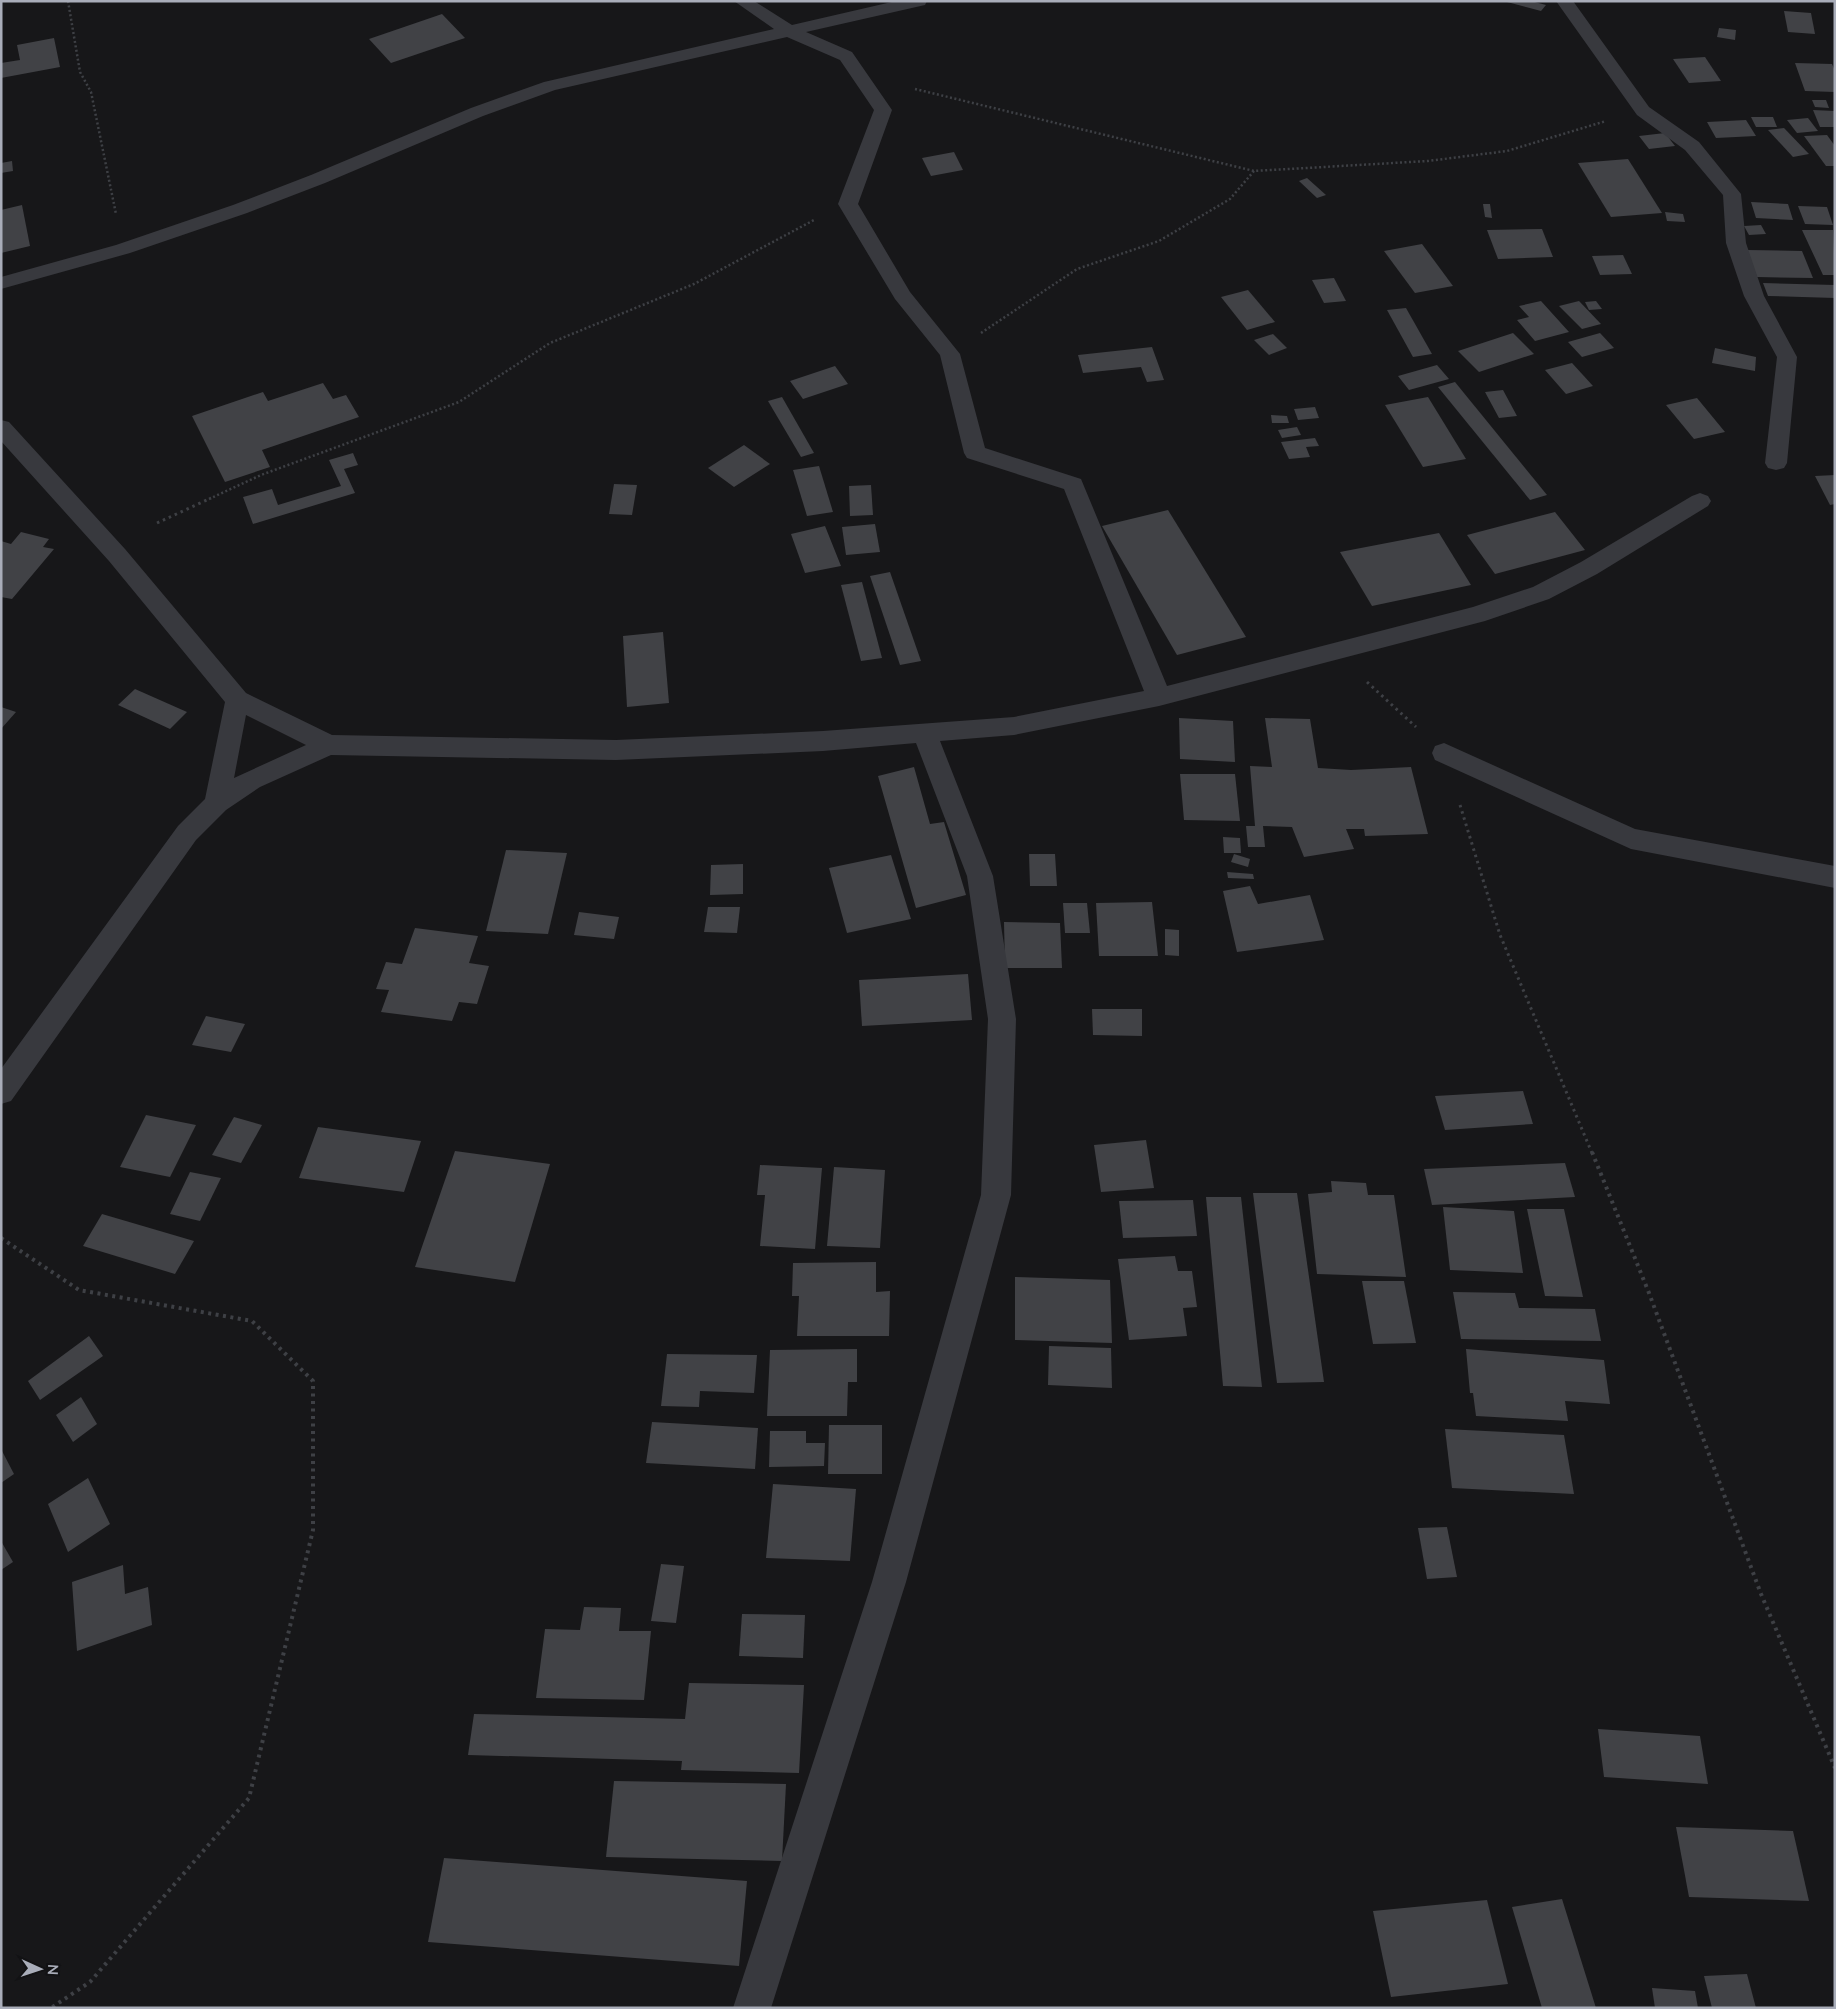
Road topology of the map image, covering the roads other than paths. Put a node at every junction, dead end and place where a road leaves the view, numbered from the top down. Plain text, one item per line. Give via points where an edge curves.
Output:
1 (742, 1) edge
2 (918, 1) edge
3 (1564, 1) edge
4 (789, 31) junction
5 (1, 283) edge
6 (1, 427) edge
7 (1776, 463) dead end
8 (1700, 501) dead end
9 (1159, 697) junction
10 (237, 700) junction
11 (924, 733) junction
12 (329, 745) junction
13 (1444, 753) road end
14 (217, 803) junction
15 (1835, 877) edge
16 (1, 1092) edge
17 (752, 2008) edge

1 - 4 street
2 - 4 street
3 - 7 street via 1643,111 1692,146 1732,194 1736,243 1754,296 1787,357
4 - 5 street via 550,86 477,112 248,206 123,249
4 - 9 street via 846,56 883,110 848,204 902,295 950,354 975,452 1073,484
6 - 10 street via 116,555
8 - 9 street via 1540,594 1477,615
9 - 11 street via 1014,726
10 - 12 street
10 - 14 street
11 - 12 street via 616,750
11 - 17 street via 980,876 983,895 1002,1019 996,1195 889,1582
12 - 14 street via 251,780
13 - 15 street via 1631,839
14 - 16 street via 187,833

